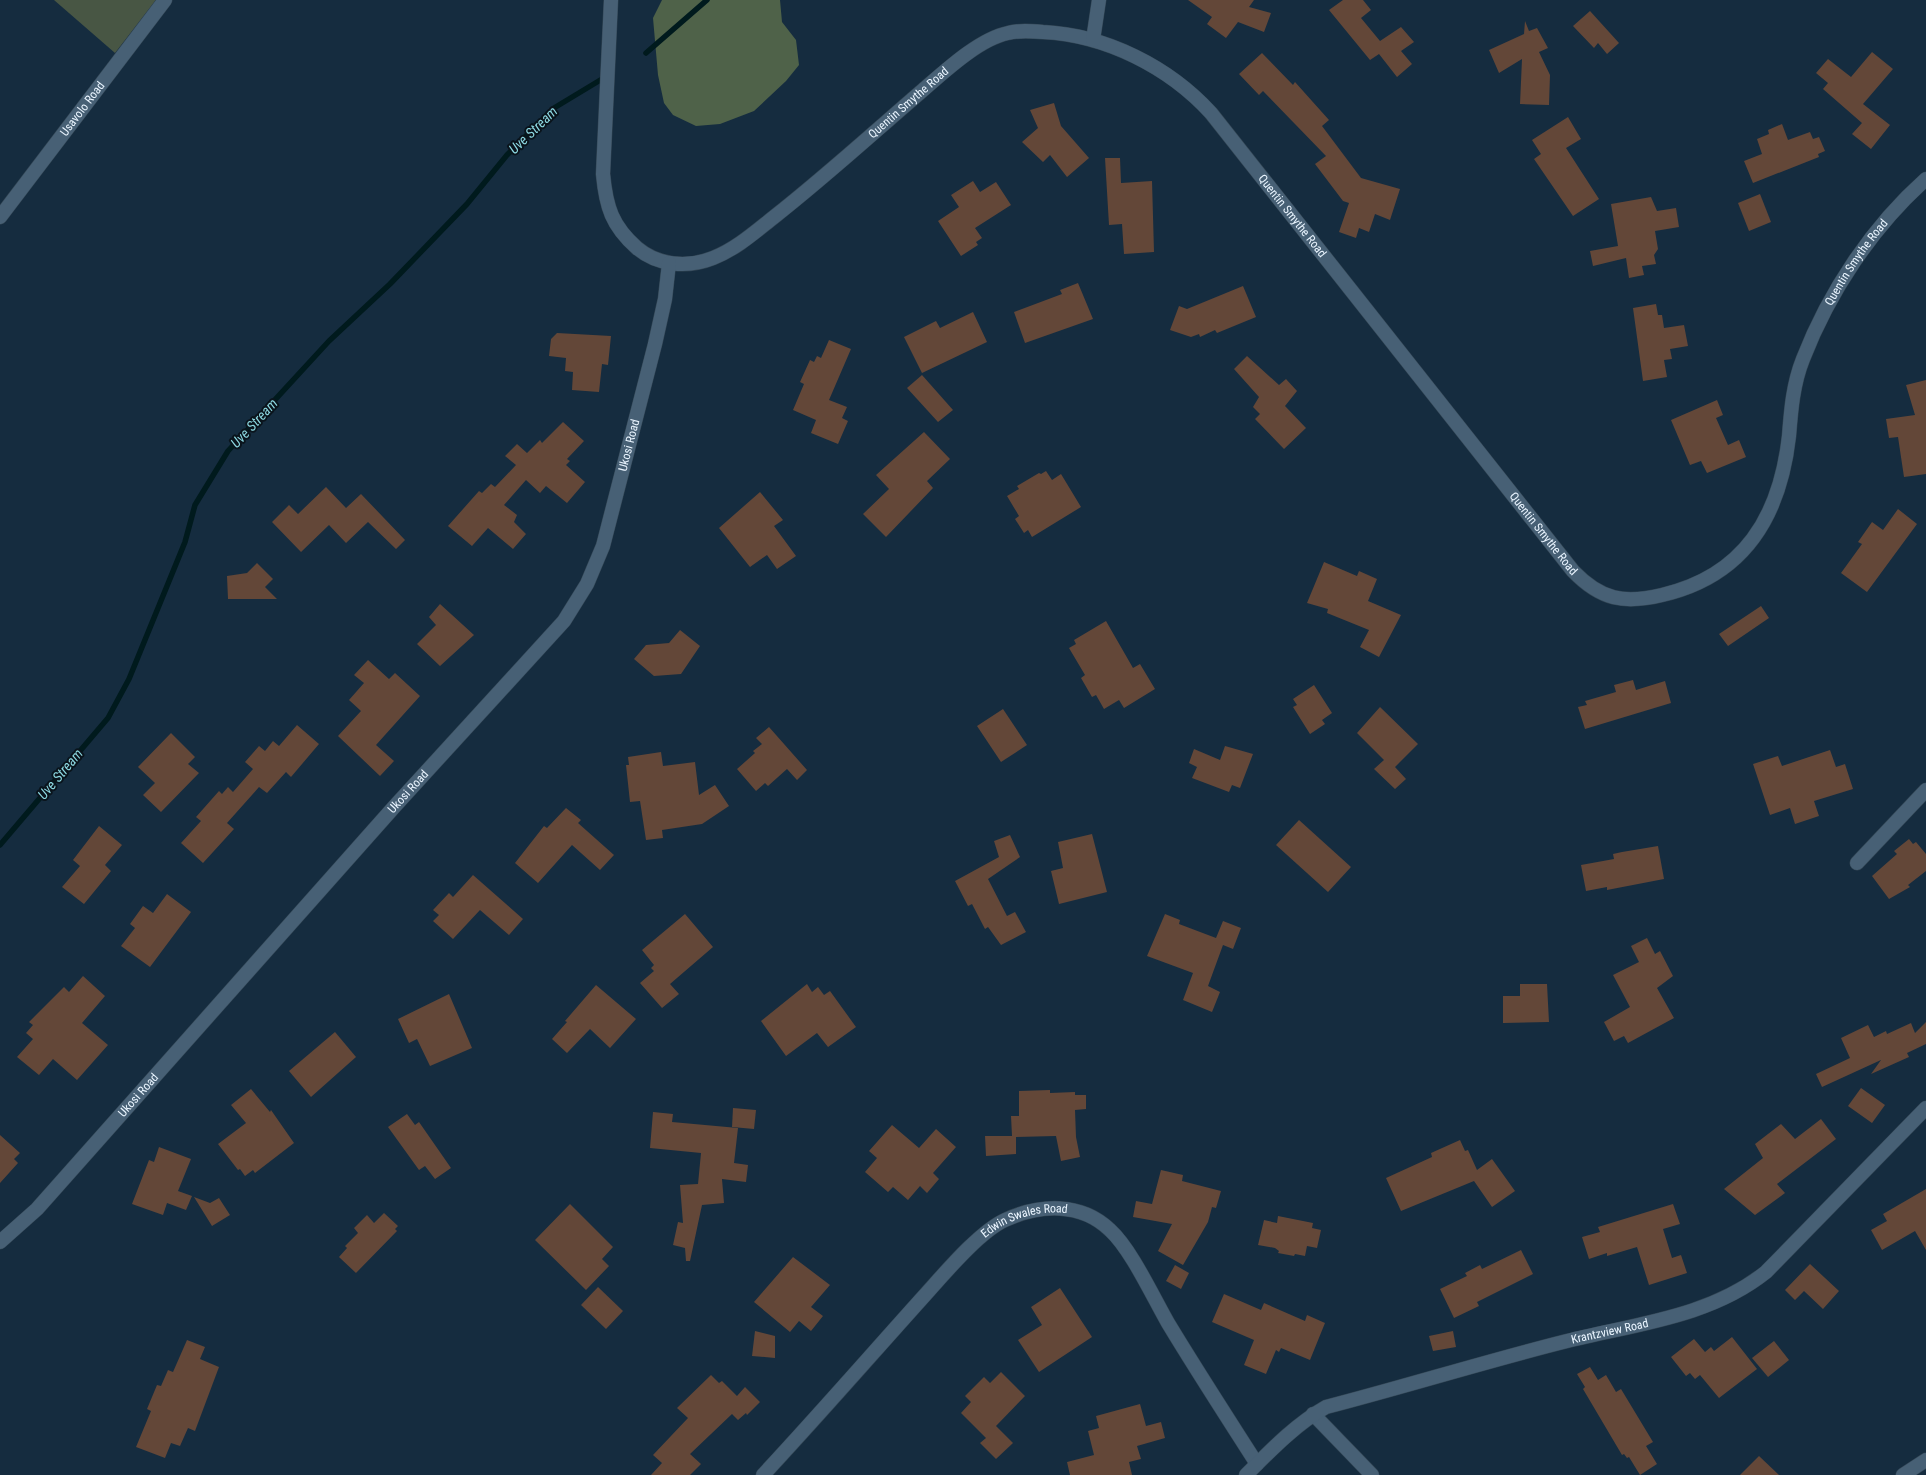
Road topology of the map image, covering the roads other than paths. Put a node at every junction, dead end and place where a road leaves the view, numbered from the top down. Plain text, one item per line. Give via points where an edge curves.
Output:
1 (165, 0) edge
2 (611, 0) edge
3 (1099, 0) edge
4 (1093, 40) junction
5 (1926, 179) edge
6 (0, 217) edge
7 (669, 263) junction
8 (1926, 790) edge
9 (1857, 863) dead end
10 (1926, 1108) edge
11 (0, 1242) edge
12 (1313, 1414) junction
13 (1257, 1464) junction
14 (1924, 1464) edge
15 (763, 1475) edge
16 (1246, 1475) edge
17 (1372, 1475) edge
18 (1903, 1475) edge

1 - 6 street, Usavolo Road
2 - 7 street, Quentin Smythe Road via 603,174 605,196 611,216 623,236 642,252
3 - 4 street
4 - 5 street, Quentin Smythe Road via 1155,67 1202,102 1573,571 1596,592 1624,600 1652,597 1696,584 1728,565 1754,540 1769,515 1777,492 1789,438 1790,410 1796,383 1818,326 1866,246
4 - 7 street, Quentin Smythe Road via 1028,31 1009,32 983,44 943,72 805,193 740,243 714,258 691,264
7 - 11 street, Ukosi Road via 652,353 603,546 564,622 387,814 37,1209
8 - 9 street
10 - 12 street, Krantzview Road via 1766,1272 1730,1295 1698,1309 1503,1358 1326,1407
12 - 13 street, Krantzview Road
12 - 17 street
13 - 15 street, Edwin Swales Road via 1183,1348 1124,1245 1110,1229 1094,1218 1077,1210 1052,1208 1003,1220 982,1236
13 - 16 street, Krantzview Road
14 - 18 street

